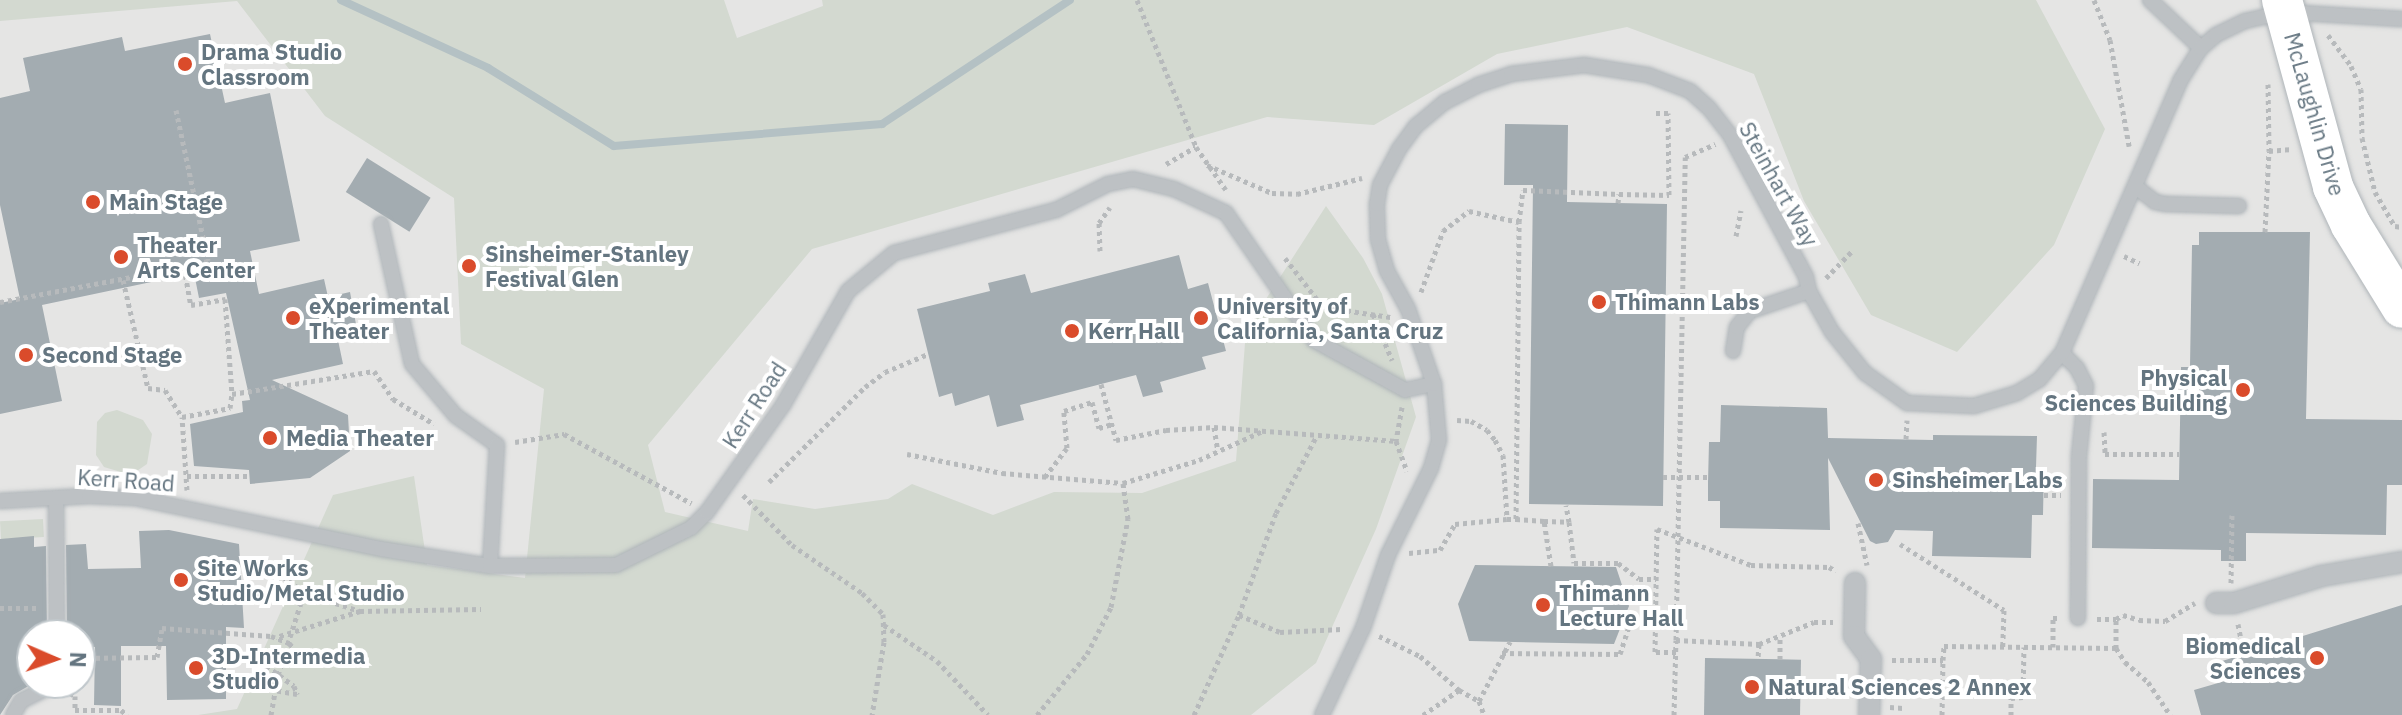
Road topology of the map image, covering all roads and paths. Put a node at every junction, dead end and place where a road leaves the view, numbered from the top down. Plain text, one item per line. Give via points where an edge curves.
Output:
1 (1137, 0) edge
2 (2094, 0) edge
3 (2150, 0) edge
4 (2284, 6) edge
5 (2402, 19) edge
6 (2324, 28) dead end
7 (2201, 48) junction
8 (2268, 79) dead end
9 (176, 110) dead end
10 (1654, 113) dead end
11 (1719, 142) dead end
12 (1196, 147) junction
13 (2132, 159) dead end
14 (1205, 163) junction
15 (1166, 164) dead end
16 (1363, 178) dead end
17 (2136, 187) junction
18 (1228, 192) dead end
19 (1619, 194) junction
20 (1618, 203) dead end
21 (2239, 206) dead end
22 (1106, 210) dead end
23 (1741, 210) dead end
24 (1519, 222) junction
25 (381, 224) dead end
26 (2402, 227) edge
27 (2265, 232) dead end
28 (1736, 236) dead end
29 (1853, 250) dead end
30 (1100, 251) dead end
31 (2123, 255) dead end
32 (2139, 263) dead end
33 (184, 267) junction
34 (123, 280) junction
35 (1815, 287) junction
36 (1418, 301) dead end
37 (0, 302) edge
38 (1323, 307) dead end
39 (2402, 308) edge
40 (1373, 314) junction
41 (1399, 318) dead end
42 (1733, 351) dead end
43 (2062, 353) junction
44 (928, 354) dead end
45 (1101, 384) dead end
46 (1434, 384) junction
47 (1405, 390) junction
48 (232, 394) junction
49 (182, 417) junction
50 (1439, 418) junction
51 (2104, 422) dead end
52 (1112, 424) junction
53 (1214, 427) junction
54 (1263, 431) junction
55 (448, 432) dead end
56 (1316, 437) junction
57 (497, 445) junction
58 (1218, 451) junction
59 (907, 454) dead end
60 (2179, 454) dead end
61 (187, 476) junction
62 (250, 476) dead end
63 (1045, 477) junction
64 (1663, 477) dead end
65 (1709, 477) dead end
66 (769, 482) dead end
67 (1123, 483) junction
68 (742, 494) dead end
69 (56, 498) junction
70 (0, 501) edge
71 (1566, 505) dead end
72 (187, 507) junction
73 (699, 507) dead end
74 (2232, 515) dead end
75 (1507, 519) junction
76 (1516, 519) junction
77 (1544, 521) junction
78 (1569, 522) junction
79 (1858, 523) dead end
80 (1678, 535) junction
81 (1900, 544) dead end
82 (1388, 555) junction
83 (263, 562) dead end
84 (2402, 562) edge
85 (490, 566) junction
86 (1551, 566) dead end
87 (1829, 567) dead end
88 (1656, 579) junction
89 (1855, 583) joint
90 (305, 593) junction
91 (2191, 603) dead end
92 (2225, 603) junction
93 (0, 608) edge
94 (57, 608) junction
95 (481, 609) dead end
96 (360, 611) junction
97 (1239, 615) junction
98 (2078, 618) dead end
99 (57, 619) edge
100 (1655, 620) junction
101 (1854, 622) junction
102 (883, 625) junction
103 (1363, 628) junction
104 (294, 629) junction
105 (1780, 635) junction
106 (276, 637) junction
107 (1676, 640) junction
108 (1510, 642) dead end
109 (289, 643) junction
110 (1759, 644) junction
111 (105, 647) dead end
112 (2003, 647) junction
113 (2024, 647) junction
114 (2116, 648) junction
115 (1676, 652) junction
116 (1502, 653) junction
117 (2244, 654) dead end
118 (96, 657) edge
119 (105, 657) junction
120 (1758, 659) dead end
121 (1780, 659) dead end
122 (1892, 660) dead end
123 (1943, 660) junction
124 (285, 662) junction
125 (278, 675) junction
126 (227, 689) dead end
127 (275, 690) junction
128 (1459, 690) junction
129 (25, 699) edge
130 (75, 699) edge
131 (1479, 701) junction
132 (1891, 707) dead end
133 (1903, 708) dead end
134 (13, 715) edge
135 (127, 715) edge
136 (271, 715) edge
137 (872, 715) edge
138 (988, 715) edge
139 (1037, 715) edge
140 (1194, 715) edge
141 (1322, 715) edge
142 (1423, 715) edge
143 (1484, 715) edge
144 (1674, 715) edge
145 (1869, 715) edge
146 (1942, 715) edge
147 (2011, 715) edge
148 (2170, 715) edge

1 - 12 path
2 - 13 path via 2110,40
3 - 7 lane
4 - 5 lane, Steinhart Way
4 - 7 lane, Steinhart Way via 2233,25
4 - 39 main road, McLaughlin Drive via 2333,187
6 - 26 path via 2361,89 2359,111 2375,192 2395,226
7 - 17 lane, Steinhart Way via 2180,81
8 - 27 path via 2273,150
9 - 33 path via 208,261
10 - 19 path via 1668,113 1669,195
11 - 80 path via 1685,157
12 - 14 path
12 - 15 path
14 - 16 path via 1272,193 1297,194
14 - 18 path
17 - 21 lane via 2165,204
17 - 43 lane, Steinhart Way
19 - 20 path
19 - 24 path via 1523,190
22 - 30 path via 1099,223
23 - 28 path
24 - 36 path via 1469,211 1443,231
24 - 76 path
25 - 57 lane via 412,364 456,416
29 - 35 path
31 - 32 path
33 - 34 path
33 - 48 path via 191,305 225,299
34 - 37 path
34 - 49 path via 148,388 165,390
35 - 42 lane via 1750,311 1737,327
35 - 43 lane, Steinhart Way via 1832,332 1865,373 1907,403 1974,406 2000,398 2039,380
35 - 46 lane, Steinhart Way via 1730,135 1690,91 1648,75 1584,65 1511,74 1445,102 1426,118 1399,149 1380,185 1378,239
38 - 40 path
40 - 41 path
40 - 47 path
43 - 98 lane via 2086,386 2079,456
44 - 66 path via 885,372 865,387
45 - 52 path
46 - 47 lane
46 - 50 lane, Steinhart Way
47 - 56 path via 1396,441
47 - 85 lane, Kerr Road via 1314,340 1226,213 1174,189 1133,179 1108,184 1056,210 894,253 848,291 783,405 691,528 616,565
48 - 49 path via 230,408
48 - 55 path via 374,371 393,399
49 - 61 path
50 - 75 path via 1471,421 1495,440 1503,455
50 - 82 lane, Steinhart Way via 1431,468
51 - 60 path via 2105,454
52 - 53 path via 1116,440
52 - 63 path via 1099,428 1092,402 1064,411 1067,448
53 - 54 path
53 - 58 path
54 - 56 path
54 - 58 path
56 - 97 path via 1276,513
57 - 73 path via 564,434
57 - 85 lane
58 - 67 path
59 - 63 path
61 - 62 path
61 - 72 path
63 - 67 path
64 - 65 path, bridge
67 - 139 path via 1128,519 1111,607 1087,654
68 - 102 path via 792,545 862,593 883,614
69 - 70 lane, Kerr Road
69 - 72 lane, Kerr Road via 135,498
69 - 94 lane
71 - 78 path
72 - 85 lane, Kerr Road via 381,549
74 - 92 path
75 - 76 path
75 - 82 path via 1455,524 1440,550
76 - 77 path
77 - 78 path
77 - 86 path
78 - 88 path via 1574,563 1618,563 1639,579
79 - 89 path via 1868,572
80 - 87 path via 1751,565
80 - 88 path via 1657,529
80 - 107 path
81 - 112 path via 2004,610
82 - 103 lane, Steinhart Way
83 - 90 path
84 - 92 street via 2321,576
88 - 100 path
89 - 101 street
90 - 96 path
90 - 104 path
91 - 114 path via 2165,621 2123,615 2116,619
92 - 117 path
93 - 94 path
94 - 99 lane
95 - 96 path
96 - 104 path
97 - 103 path via 1280,632
97 - 140 path
100 - 115 path via 1655,652
100 - 116 path via 1631,620 1620,654
101 - 105 path via 1814,622
101 - 145 street via 1854,636 1871,659
102 - 137 path
102 - 138 path via 937,661
103 - 128 path via 1420,656
103 - 141 lane, Steinhart Way
104 - 106 path
104 - 109 path
105 - 110 path
105 - 121 path
106 - 109 path
106 - 119 path via 162,628 157,657
107 - 110 path
107 - 115 path
108 - 116 path
109 - 124 path
109 - 124 path via 296,658
110 - 120 path
111 - 119 path
112 - 113 path
112 - 123 path via 1944,646
113 - 114 path
113 - 147 path via 2023,697 2011,698
114 - 148 path
115 - 144 path
116 - 131 path
118 - 119 path
122 - 123 path
123 - 146 path
124 - 125 path
124 - 125 path via 261,658 261,664
125 - 127 path
125 - 127 path via 297,694
126 - 127 path via 246,685
127 - 136 path
128 - 131 path
128 - 142 path
129 - 134 lane
130 - 135 path via 75,710 121,710
131 - 143 path
132 - 133 path

